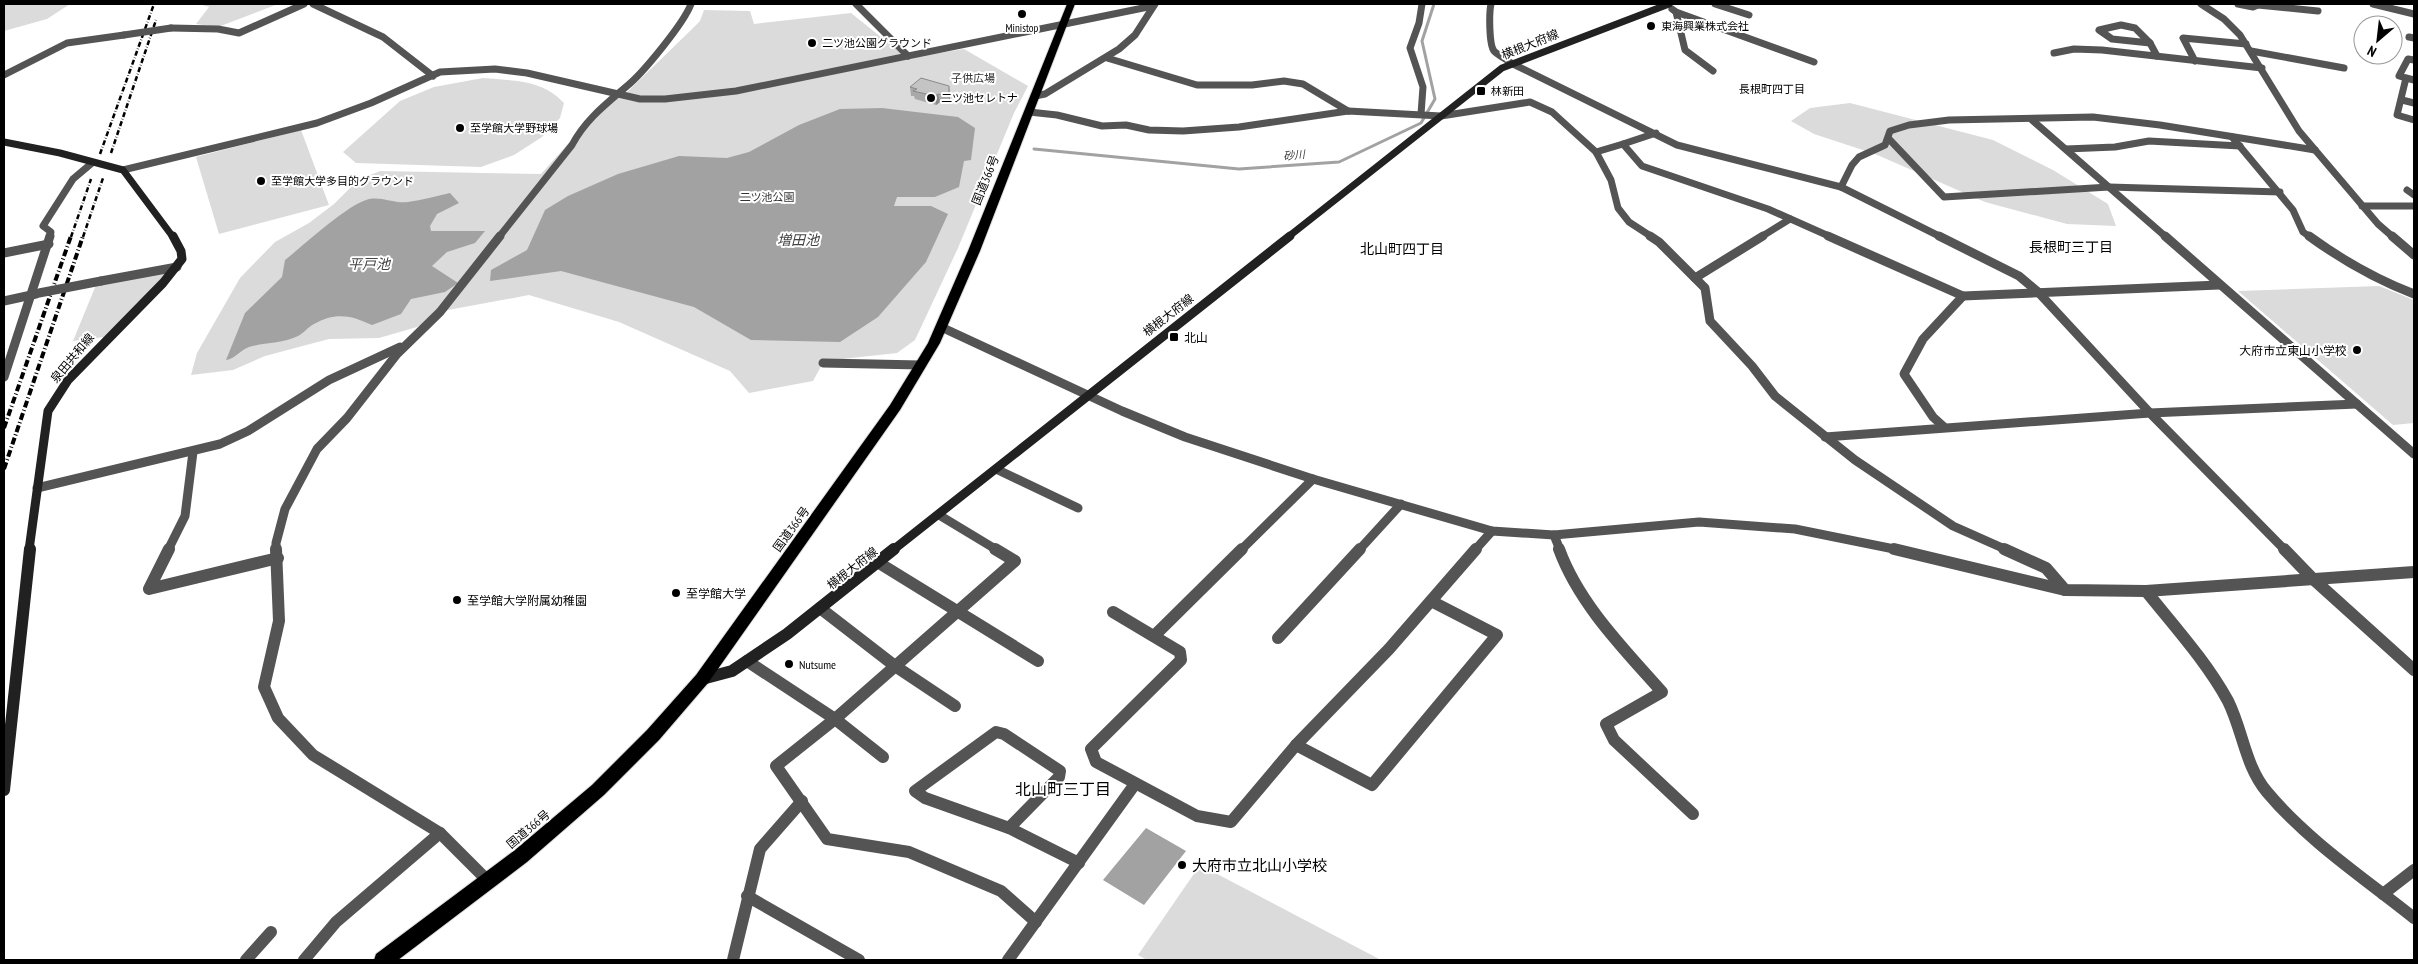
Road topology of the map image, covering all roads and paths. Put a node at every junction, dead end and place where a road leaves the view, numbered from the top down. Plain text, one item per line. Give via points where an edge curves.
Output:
1 (304, 4) edge
2 (313, 4) edge
3 (691, 4) edge
4 (856, 4) edge
5 (1072, 4) edge
6 (1422, 4) edge
7 (1491, 4) edge
8 (1715, 4) edge
9 (2201, 4) edge
10 (2238, 4) edge
11 (2259, 4) edge
12 (2373, 4) edge
13 (1155, 5) edge
14 (1666, 5) edge
15 (2318, 11) dead end
16 (1676, 12) junction
17 (2414, 14) edge
18 (1749, 16) dead end
19 (1064, 24) junction
20 (2150, 43) junction
21 (2246, 44) junction
22 (2251, 51) junction
23 (2054, 53) dead end
24 (908, 56) junction
25 (2156, 56) junction
26 (1107, 58) junction
27 (2414, 60) edge
28 (2195, 61) junction
29 (1814, 62) dead end
30 (1511, 63) junction
31 (2262, 68) junction
32 (2344, 68) dead end
33 (1713, 71) dead end
34 (4, 75) edge
35 (433, 76) junction
36 (2406, 78) junction
37 (2414, 80) edge
38 (619, 94) junction
39 (1035, 96) junction
40 (2402, 100) junction
41 (2414, 103) edge
42 (1348, 111) junction
43 (1029, 112) junction
44 (1421, 114) junction
45 (1441, 116) junction
46 (2032, 120) junction
47 (2414, 120) edge
48 (1656, 133) junction
49 (2232, 137) junction
50 (1889, 139) junction
51 (4, 142) edge
52 (1623, 144) junction
53 (2240, 146) junction
54 (2066, 149) junction
55 (2315, 150) junction
56 (1596, 152) junction
57 (92, 162) junction
58 (123, 170) junction
59 (1841, 187) junction
60 (2109, 187) junction
61 (2280, 192) junction
62 (2362, 206) junction
63 (2414, 206) edge
64 (1790, 219) junction
65 (49, 244) junction
66 (4, 253) edge
67 (2414, 255) edge
68 (177, 267) junction
69 (1695, 278) junction
70 (2219, 285) junction
71 (2038, 292) junction
72 (36, 294) junction
73 (2414, 294) edge
74 (1963, 296) junction
75 (4, 301) edge
76 (941, 326) junction
77 (411, 342) junction
78 (823, 363) dead end
79 (921, 365) junction
80 (4, 377) edge
81 (1087, 395) junction
82 (2357, 404) junction
83 (2150, 413) junction
84 (1944, 427) junction
85 (1825, 437) junction
86 (193, 452) junction
87 (2414, 454) edge
88 (996, 469) junction
89 (1313, 479) junction
90 (37, 488) junction
91 (1401, 504) junction
92 (1078, 508) dead end
93 (939, 515) junction
94 (1492, 531) junction
95 (1554, 535) junction
96 (278, 558) junction
97 (879, 562) junction
98 (2414, 572) edge
99 (2312, 578) junction
100 (2065, 590) junction
101 (2146, 591) junction
102 (1430, 601) junction
103 (820, 608) junction
104 (1113, 612) dead end
105 (957, 613) junction
106 (1154, 636) junction
107 (1278, 638) dead end
108 (747, 661) junction
109 (1038, 661) dead end
110 (895, 666) junction
111 (2414, 670) edge
112 (702, 679) junction
113 (955, 706) dead end
114 (835, 719) junction
115 (1296, 745) junction
116 (884, 757) dead end
117 (1135, 784) junction
118 (4, 790) edge
119 (802, 801) junction
120 (1693, 814) dead end
121 (1009, 828) junction
122 (440, 833) junction
123 (1079, 863) junction
124 (2414, 870) edge
125 (487, 880) junction
126 (2383, 894) junction
127 (747, 896) junction
128 (2414, 918) edge
129 (1036, 922) junction
130 (271, 932) dead end
131 (246, 960) edge
132 (304, 960) edge
133 (382, 960) edge
134 (733, 960) edge
135 (859, 960) edge
136 (1008, 960) edge

1 - 34 street, bridge via 239,33 171,28 67,43
2 - 35 street via 383,36
3 - 38 street via 674,32
4 - 24 street
5 - 19 highway, 国道366号
6 - 44 street via 1410,48 1425,85
7 - 30 street via 1488,18 1491,46
8 - 18 street
9 - 21 street via 2224,20
10 - 11 street
11 - 15 street
12 - 17 street
13 - 19 street
13 - 26 street via 1135,35
14 - 16 street
14 - 30 main road, 横根大府線
16 - 29 street
16 - 33 street via 1686,50
19 - 24 street
19 - 39 highway, 国道366号
20 - 20 street via 2146,35 2132,26 2099,30 2112,39
20 - 25 street
21 - 22 street
21 - 28 street via 2183,38
22 - 31 street
22 - 32 street
23 - 25 street via 2074,49
24 - 38 street via 736,91 665,99 640,99
25 - 28 street
26 - 39 street via 1045,94
26 - 42 street via 1197,85 1303,84
27 - 36 street via 2408,59 2398,76
28 - 31 street
30 - 45 main road, 横根大府線
30 - 48 street
31 - 55 street via 2299,131
35 - 38 street via 440,72 495,69 549,76
35 - 58 street via 317,123
36 - 37 street
36 - 40 street
38 - 77 street via 612,97 580,131 572,146 482,262
39 - 43 highway, 国道366号
40 - 41 street
40 - 47 street via 2397,115
42 - 43 street via 1239,127 1183,131 1102,126
42 - 44 street
43 - 76 highway, 国道366号
44 - 45 street
45 - 56 street via 1530,102 1552,112
45 - 81 main road, 横根大府線
46 - 49 street via 2093,117
46 - 50 street via 1949,120 1890,132
46 - 54 street
48 - 52 street
48 - 59 street via 1677,145
49 - 53 street
49 - 55 street
50 - 59 street via 1879,151 1854,161
50 - 60 street via 1944,197
51 - 57 main road
52 - 56 street
52 - 64 street via 1642,166
53 - 54 street via 2149,140 2115,147
53 - 61 street
54 - 60 street
55 - 62 street
56 - 69 street via 1611,180 1618,208 1629,222 1659,242
57 - 58 main road
57 - 65 street via 73,179 46,218 43,226 51,232
58 - 68 main road via 182,251
59 - 71 street via 2019,276
60 - 61 street
60 - 70 street
61 - 73 street via 2303,232 2379,281
62 - 63 street
62 - 67 street
64 - 69 street
64 - 74 street
65 - 66 street
65 - 72 street
68 - 72 street, bridge
68 - 90 main road, 泉田共和線 via 68,380 48,411
69 - 85 street via 1705,288 1710,321 1775,396
70 - 71 street
70 - 82 street
71 - 74 street
71 - 83 street
72 - 75 street
72 - 80 street
74 - 84 street via 1923,338 1904,374 1932,417
76 - 79 highway, 国道366号
76 - 81 street
77 - 86 street via 329,380 248,431
77 - 96 street via 397,354 347,418 317,449 286,509 276,542
78 - 79 street
79 - 112 highway, 国道366号 via 895,407
81 - 88 main road, 横根大府線
81 - 89 street via 1185,437
82 - 83 street
82 - 87 street
83 - 84 street
83 - 99 street
84 - 85 street
85 - 100 street via 1953,526 2046,568
86 - 90 street
86 - 96 street via 185,516 149,589
88 - 92 street
88 - 93 main road, 横根大府線
89 - 91 street
89 - 106 street
90 - 118 main road, 泉田共和線
91 - 94 street
91 - 107 street
93 - 97 main road, 横根大府線
93 - 105 street via 1015,561
94 - 95 street
94 - 102 street
95 - 100 street via 1686,522 1795,529 1852,538
95 - 120 street via 1568,572 1624,650 1662,692 1606,724 1614,740
96 - 122 street via 279,621 264,687 278,718 313,755
97 - 103 main road, 横根大府線
97 - 105 street
98 - 99 street
99 - 101 street
99 - 111 street
100 - 101 street
101 - 126 street via 2203,663 2228,702 2250,766 2266,790 2311,836
102 - 115 street
102 - 115 street via 1497,635 1372,785
103 - 108 main road, 横根大府線
103 - 110 street
104 - 106 street
105 - 109 street
105 - 110 street
106 - 117 street via 1180,652 1181,660 1091,749 1096,762
108 - 112 main road, 横根大府線 via 732,671
108 - 114 street
110 - 113 street
110 - 114 street
112 - 125 highway, 国道366号 via 653,735 598,790
114 - 116 street
114 - 119 street via 776,766
115 - 117 street via 1231,822 1197,816
117 - 123 street
119 - 127 street via 760,849
119 - 129 street via 827,839 909,852 1001,891
121 - 121 street via 926,798 915,791 996,732 1004,734 1060,771 1059,777
121 - 123 street
122 - 125 street
122 - 132 street via 336,922
123 - 129 street
124 - 126 street
125 - 133 highway, 国道366号
126 - 128 street
127 - 134 street
127 - 135 street
129 - 136 street
130 - 131 street

